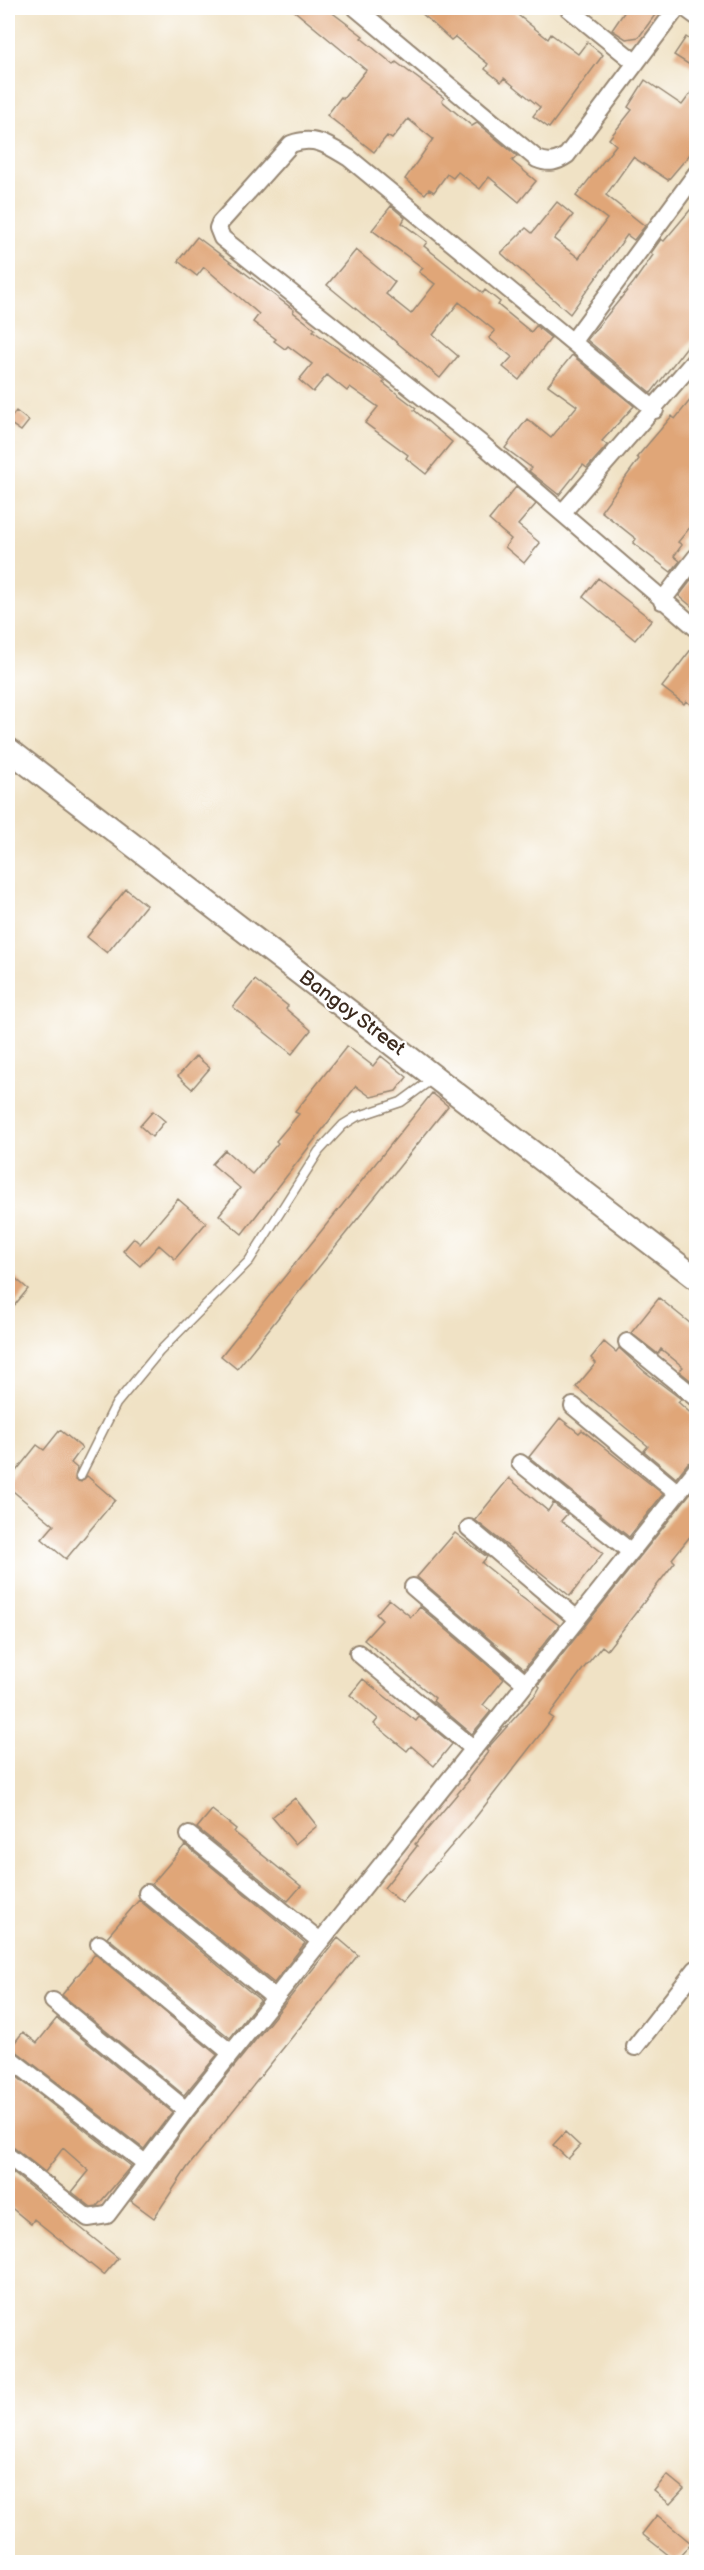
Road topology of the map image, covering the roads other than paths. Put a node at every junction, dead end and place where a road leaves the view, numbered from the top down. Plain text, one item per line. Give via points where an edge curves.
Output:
1 (356, 8) edge
2 (568, 8) edge
3 (677, 8) edge
4 (685, 8) edge
5 (696, 16) edge
6 (636, 63) junction
7 (696, 174) edge
8 (573, 341) junction
9 (696, 359) edge
10 (655, 410) junction
11 (563, 512) junction
12 (696, 557) edge
13 (662, 601) junction
14 (696, 628) edge
15 (8, 749) edge
16 (435, 1077) junction
17 (696, 1278) edge
18 (627, 1342) dead end
19 (696, 1398) edge
20 (573, 1406) dead end
21 (520, 1463) dead end
22 (696, 1470) edge
23 (80, 1476) dead end
24 (678, 1492) junction
25 (469, 1528) dead end
26 (630, 1552) junction
27 (413, 1587) dead end
28 (577, 1619) junction
29 (358, 1653) dead end
30 (526, 1684) junction
31 (474, 1749) junction
32 (189, 1835) dead end
33 (147, 1893) dead end
34 (320, 1941) junction
35 (99, 1944) dead end
36 (696, 1969) edge
37 (274, 1998) junction
38 (53, 2001) dead end
39 (635, 2047) dead end
40 (231, 2053) junction
41 (8, 2057) edge
42 (186, 2110) junction
43 (8, 2156) edge
44 (145, 2163) junction

1 - 6 street via 546,163 567,155
2 - 6 street
3 - 6 street
4 - 5 street
7 - 8 street
8 - 10 street
8 - 11 street via 350,158 321,141 304,139 291,144 218,228 222,238
9 - 10 street
10 - 11 street
11 - 13 street
12 - 13 street
13 - 14 street
15 - 16 main road, Bangoy Street
16 - 17 main road, Bangoy Street
16 - 23 lane via 401,1102 343,1125 319,1151 249,1262 159,1352 117,1404
18 - 19 street
20 - 24 street
21 - 26 street
22 - 24 street
24 - 26 street
25 - 28 street
26 - 28 street
27 - 30 street
28 - 30 street
29 - 31 street
30 - 31 street
31 - 34 street
32 - 34 street
33 - 37 street
34 - 37 street
35 - 40 street
36 - 39 street
37 - 40 street
38 - 42 street
40 - 42 street
41 - 44 street
42 - 44 street
43 - 44 street via 88,2218 107,2215

